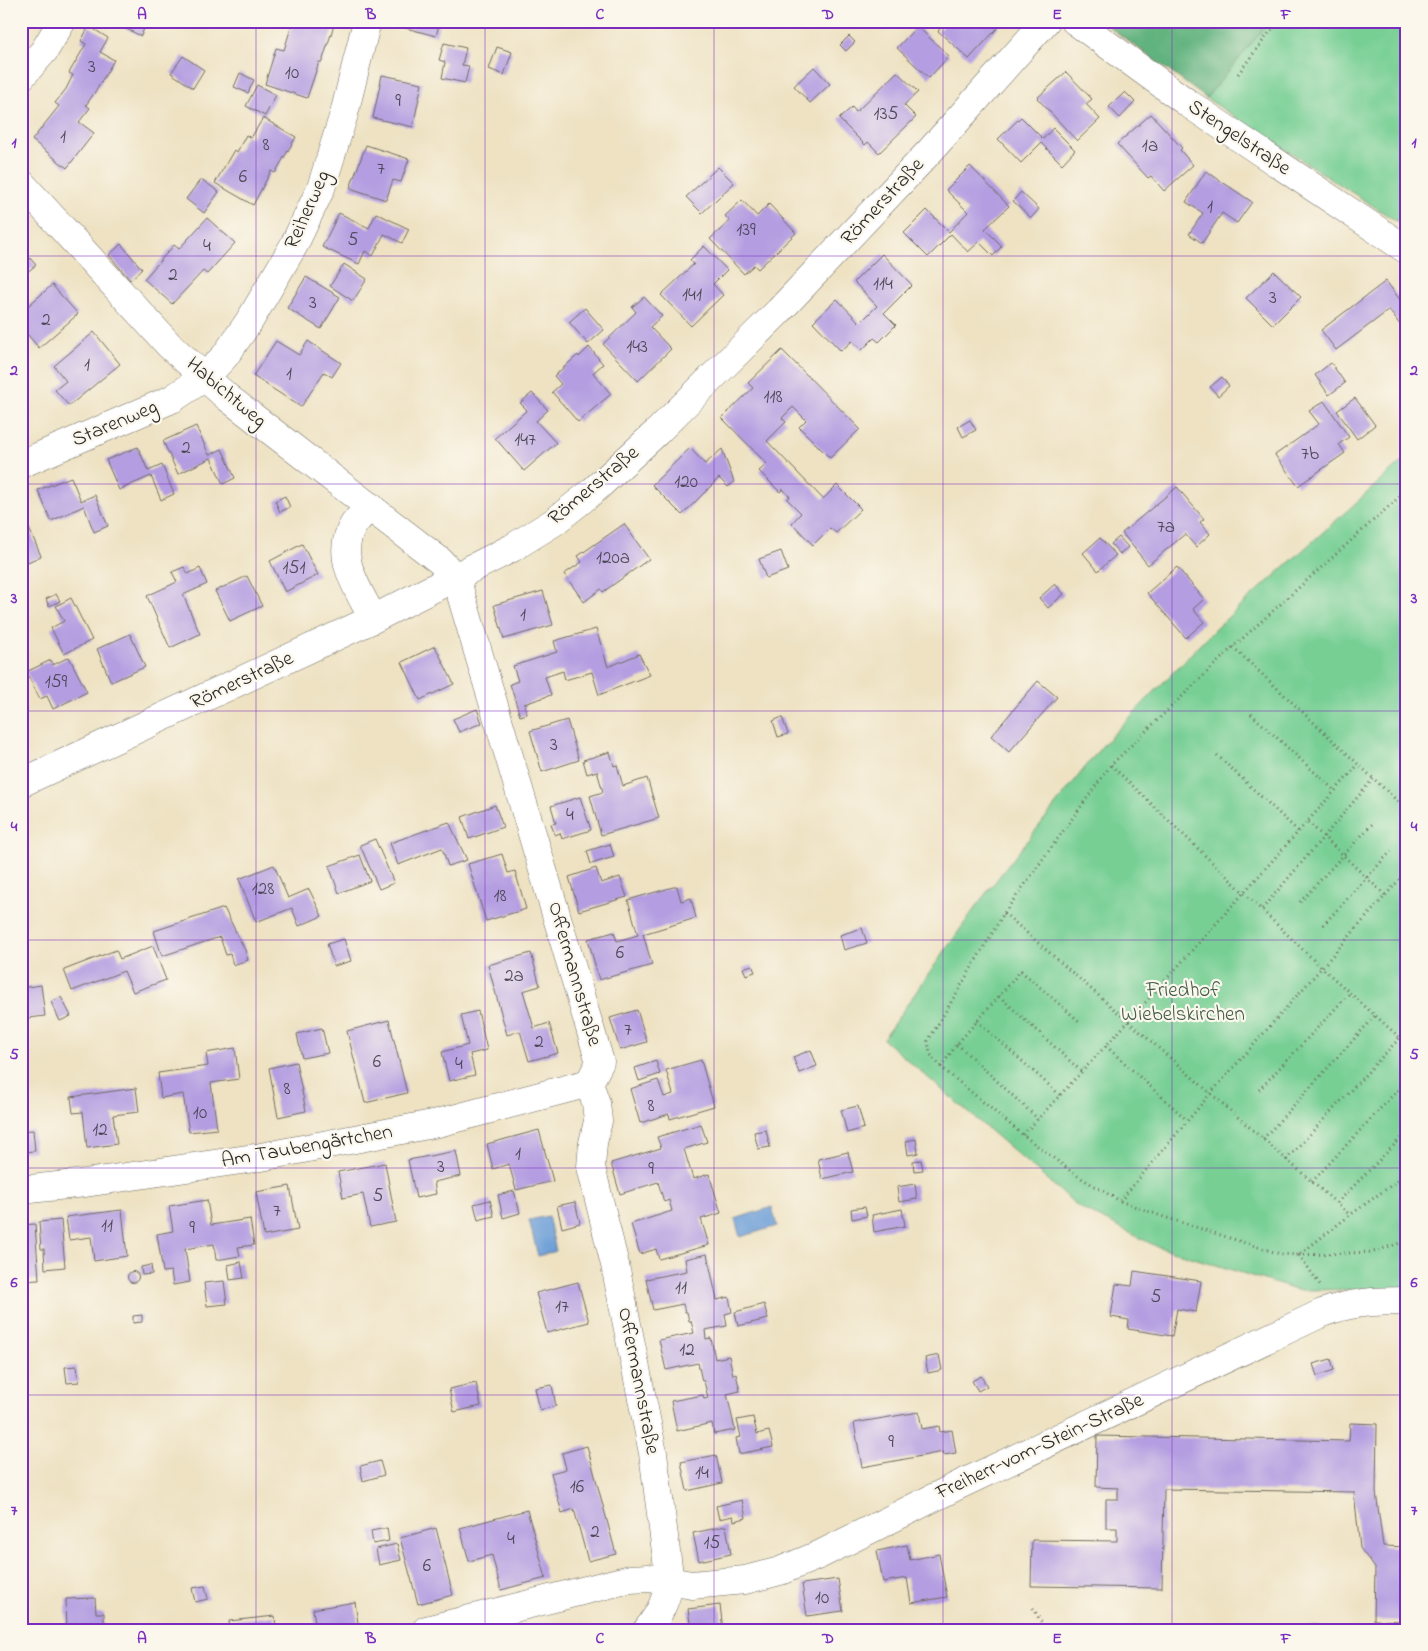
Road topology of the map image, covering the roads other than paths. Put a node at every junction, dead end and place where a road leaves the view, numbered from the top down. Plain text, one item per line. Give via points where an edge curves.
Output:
1 (62, 21) edge
2 (367, 21) edge
3 (1046, 21) edge
4 (1075, 21) edge
5 (21, 77) edge
6 (21, 183) edge
7 (1407, 250) edge
8 (205, 378) junction
9 (21, 464) edge
10 (371, 507) junction
11 (456, 578) junction
12 (373, 619) junction
13 (21, 784) edge
14 (589, 1083) junction
15 (21, 1190) edge
16 (1407, 1301) edge
17 (670, 1582) junction
18 (426, 1630) edge
19 (647, 1630) edge

1 - 5 street via 44,51
2 - 8 street, Reiherweg via 344,114 321,188 294,245 250,320
3 - 11 street, Römerstraße via 930,151 786,304 657,432 554,522
4 - 7 street, Stengelstraße via 1188,104
6 - 8 street, Habichtweg via 169,345
8 - 9 street, Starenweg via 172,399
8 - 10 street, Habichtweg
10 - 11 street, Habichtweg via 440,561
10 - 12 street via 354,523 345,544 347,566
11 - 12 street, Römerstraße
11 - 14 street, Offermannstraße via 595,1042 600,1062
12 - 13 street, Römerstraße
14 - 15 street, Am Taubengärtchen via 438,1124 261,1157
14 - 17 street, Offermannstraße via 598,1121 592,1143 591,1167 615,1265 653,1452
16 - 17 street, Freiherr-vom-Stein-Straße via 1373,1301 1340,1306 1322,1313 958,1485 804,1562 745,1580 692,1585
17 - 18 street, Freiherr-vom-Stein-Straße via 630,1579
17 - 19 street via 666,1599

